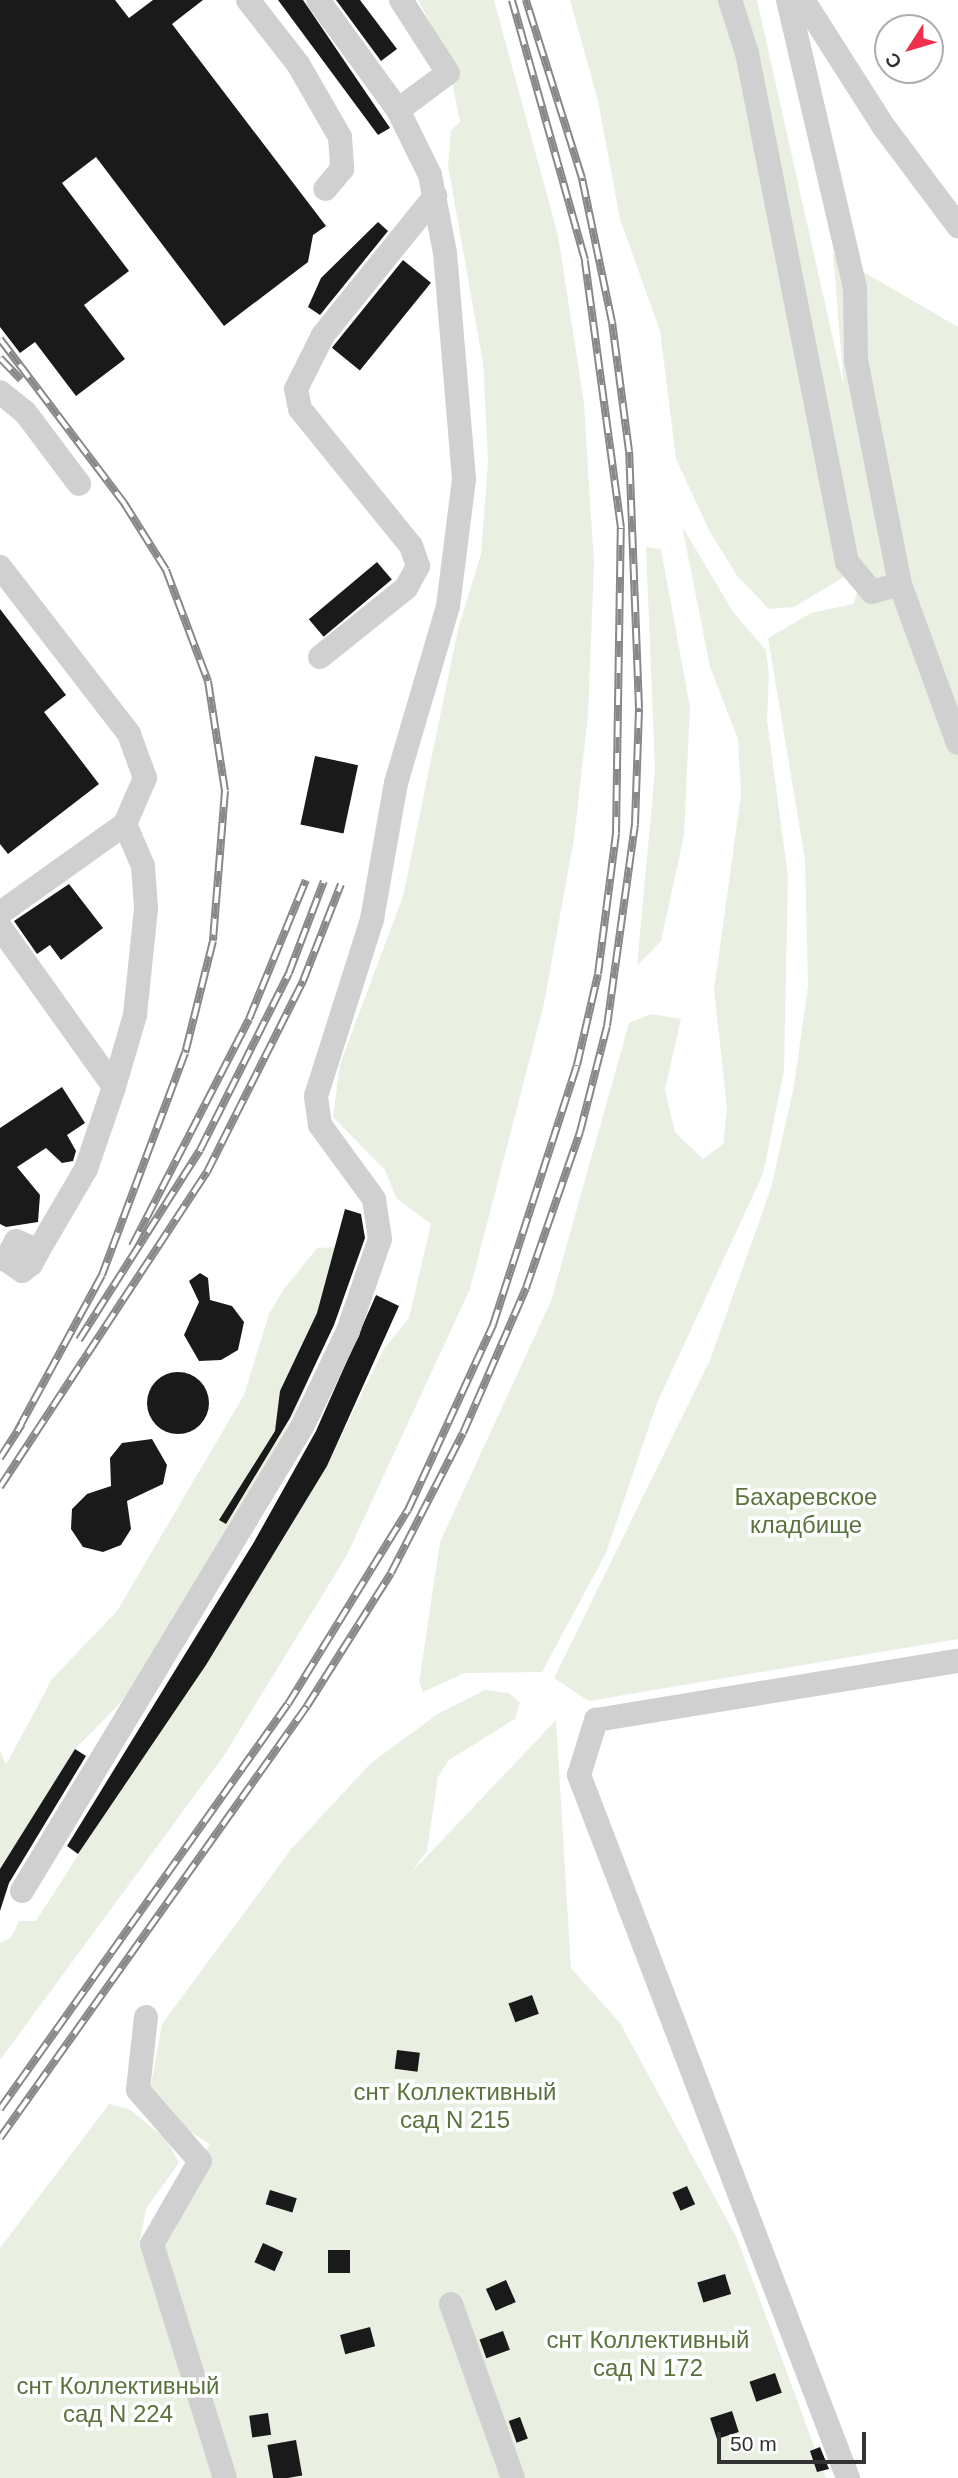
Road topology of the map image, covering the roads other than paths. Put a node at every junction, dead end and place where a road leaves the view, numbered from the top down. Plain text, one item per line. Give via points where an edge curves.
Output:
1 (248, 0) edge
2 (318, 0) edge
3 (401, 0) edge
4 (730, 0) edge
5 (788, 0) edge
6 (803, 0) edge
7 (398, 110) junction
8 (325, 189) dead end
9 (435, 196) junction
10 (958, 226) edge
11 (0, 392) edge
12 (79, 484) dead end
13 (0, 566) edge
14 (900, 584) junction
15 (320, 657) dead end
16 (958, 743) edge
17 (125, 824) junction
18 (0, 913) edge
19 (0, 927) edge
20 (114, 1087) junction
21 (38, 1251) dead end
22 (958, 1661) edge
23 (22, 1891) dead end
24 (146, 2017) dead end
25 (452, 2304) dead end
26 (225, 2478) edge
27 (513, 2478) edge
28 (848, 2478) edge

1 - 8 street via 298,64 340,137 342,169
2 - 7 street
3 - 7 street via 448,73
4 - 14 street via 747,53 847,562 872,592
5 - 14 street via 855,289 856,360
6 - 10 street via 884,127
7 - 9 street via 422,150
9 - 15 street via 323,335 296,389 300,409 411,546 418,566 407,588
9 - 23 street via 464,479 460,548 396,783 372,919 315,1109 374,1199 380,1239 348,1331 303,1425
11 - 12 street via 24,412
13 - 17 street via 134,742 145,778
14 - 16 street
17 - 18 street
17 - 20 street via 143,866 146,908 139,994
19 - 20 street
20 - 21 street via 86,1169
22 - 28 street via 596,1720 579,1775
24 - 26 street via 138,2090 200,2161 152,2244
25 - 27 street

